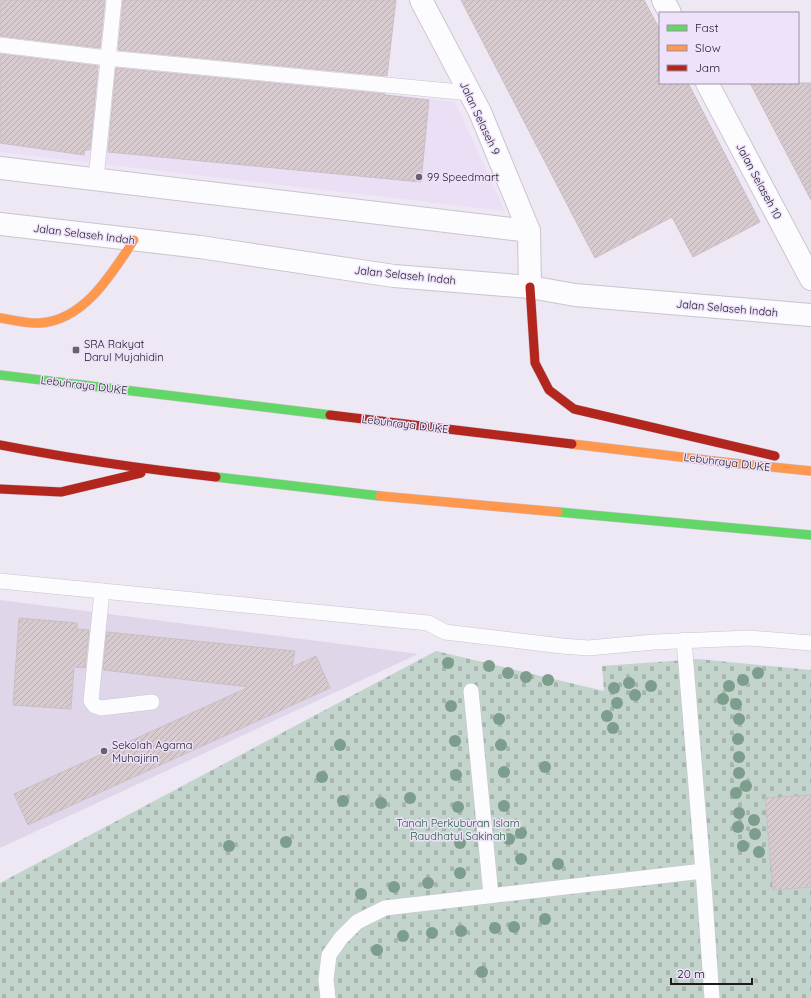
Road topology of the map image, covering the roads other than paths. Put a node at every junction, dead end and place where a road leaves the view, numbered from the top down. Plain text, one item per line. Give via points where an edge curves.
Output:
1 (114, 0) edge
2 (422, 0) edge
3 (663, 0) edge
4 (669, 12) edge
5 (0, 45) edge
6 (107, 58) junction
7 (708, 84) edge
8 (470, 93) junction
9 (0, 168) edge
10 (96, 179) junction
11 (0, 224) edge
12 (529, 231) junction
13 (134, 240) junction
14 (811, 279) edge
15 (530, 287) junction
16 (811, 315) edge
17 (0, 318) edge
18 (0, 375) edge
19 (0, 445) edge
20 (780, 457) dead end
21 (796, 460) dead end
22 (811, 464) edge
23 (152, 470) junction
24 (811, 471) edge
25 (0, 489) edge
26 (811, 535) edge
27 (0, 581) edge
28 (102, 591) junction
29 (684, 640) junction
30 (811, 642) edge
31 (472, 691) dead end
32 (152, 702) dead end
33 (704, 871) junction
34 (491, 895) junction
35 (328, 998) edge
36 (712, 998) edge

1 - 6 lane
2 - 8 street, Jalan Selaseh 9
3 - 4 street
5 - 6 lane
6 - 8 lane
6 - 10 lane
7 - 14 street, Jalan Selaseh 10
8 - 12 street, Jalan Selaseh 9
9 - 10 street
10 - 12 street
11 - 13 street, Jalan Selaseh Indah
12 - 15 street, Jalan Selaseh 9
13 - 15 street, Jalan Selaseh Indah via 200,247 394,276
13 - 17 highway via 109,279 84,304 65,317 42,324
15 - 16 street, Jalan Selaseh Indah via 575,295
15 - 20 highway via 535,363 549,390 574,409
18 - 24 highway, Lebuhraya DUKE
19 - 23 highway
21 - 22 highway
23 - 25 highway via 61,492
23 - 26 highway via 393,497
27 - 28 lane
28 - 29 lane via 428,624 445,632 562,646 588,648
28 - 32 lane via 92,701 95,706 101,708
29 - 30 lane via 748,638
29 - 33 lane
31 - 34 lane
33 - 34 lane
33 - 36 lane
34 - 35 lane via 385,908 356,922 329,955 326,980

